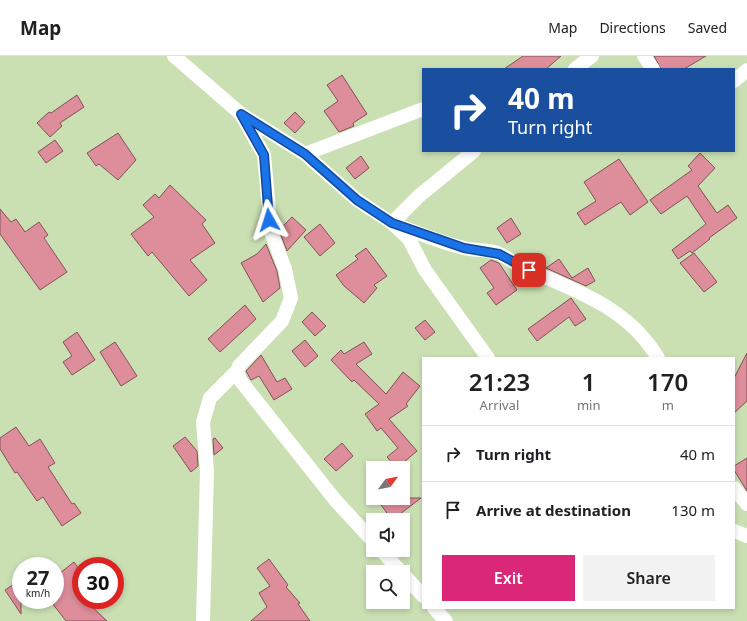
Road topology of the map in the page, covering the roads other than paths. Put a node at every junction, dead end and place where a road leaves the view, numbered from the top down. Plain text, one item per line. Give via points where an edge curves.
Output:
1 (174, 56) edge
2 (592, 56) edge
3 (644, 56) edge
4 (576, 68) edge
5 (652, 68) edge
6 (747, 70) edge
7 (735, 80) edge
8 (422, 109) edge
9 (241, 114) junction
10 (473, 152) edge
11 (305, 154) junction
12 (392, 223) junction
13 (487, 357) edge
14 (657, 357) edge
15 (237, 371) junction
16 (735, 489) edge
17 (747, 504) edge
18 (735, 531) edge
19 (366, 533) edge
20 (747, 536) edge
21 (387, 557) edge
22 (395, 565) edge
23 (410, 582) edge
24 (422, 595) edge
25 (435, 609) edge
26 (203, 621) edge
27 (446, 621) edge

1 - 9 street
2 - 4 street
3 - 5 street
6 - 7 street
8 - 11 street
9 - 11 street
9 - 15 street via 264,155 271,232 285,269 291,298 282,321
10 - 12 street via 419,196
11 - 12 street via 357,200
12 - 13 street via 409,239 425,270
12 - 14 street via 464,248 499,254 568,286 612,309 632,325
15 - 19 street via 240,380 331,495
15 - 26 street via 210,398 203,422 207,471
16 - 17 street
18 - 20 street
21 - 22 street
23 - 24 street
25 - 27 street

